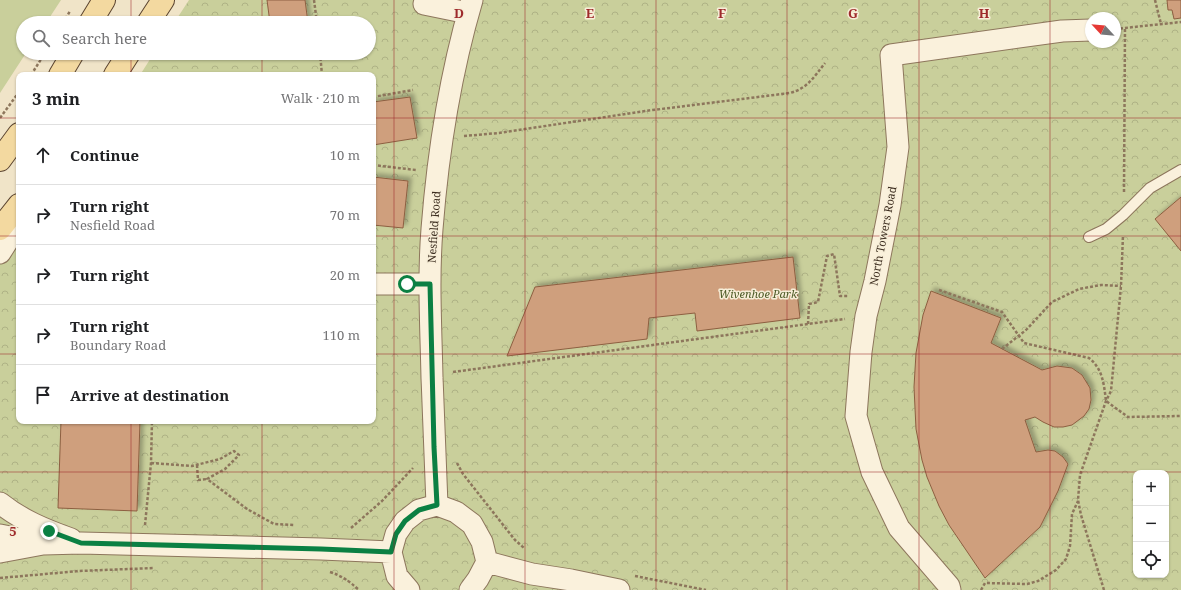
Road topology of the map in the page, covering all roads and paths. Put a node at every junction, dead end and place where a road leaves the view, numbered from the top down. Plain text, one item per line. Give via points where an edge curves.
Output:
1 (104, 0) edge
2 (163, 0) edge
3 (314, 0) edge
4 (1155, 0) edge
5 (424, 4) dead end
6 (470, 6) edge
7 (94, 16) edge
8 (153, 16) edge
9 (316, 16) edge
10 (1181, 22) edge
11 (1161, 24) junction
12 (1121, 28) edge
13 (1125, 28) junction
14 (1085, 30) edge
15 (41, 60) edge
16 (69, 60) edge
17 (124, 60) edge
18 (321, 60) edge
19 (825, 63) dead end
20 (33, 72) edge
21 (62, 72) edge
22 (116, 72) edge
23 (322, 72) edge
24 (413, 90) dead end
25 (16, 96) edge
26 (376, 96) edge
27 (0, 118) edge
28 (462, 136) dead end
29 (16, 138) edge
30 (0, 160) edge
31 (376, 165) edge
32 (1181, 170) edge
33 (438, 175) junction
34 (16, 209) edge
35 (1124, 215) junction
36 (16, 228) edge
37 (0, 229) edge
38 (1090, 237) dead end
39 (0, 253) edge
40 (376, 284) edge
41 (430, 284) junction
42 (1121, 286) junction
43 (939, 290) dead end
44 (850, 291) dead end
45 (866, 316) junction
46 (808, 324) junction
47 (1018, 336) junction
48 (1002, 349) dead end
49 (451, 372) dead end
50 (1106, 401) junction
51 (1181, 416) edge
52 (152, 424) edge
53 (151, 463) junction
54 (197, 465) junction
55 (206, 479) junction
56 (1078, 500) junction
57 (0, 503) edge
58 (437, 505) junction
59 (296, 525) dead end
60 (145, 527) dead end
61 (81, 543) junction
62 (1, 547) edge
63 (391, 552) junction
64 (487, 562) junction
65 (155, 568) dead end
66 (0, 578) edge
67 (409, 590) edge
68 (470, 590) edge
69 (619, 590) edge
70 (950, 590) edge
71 (981, 590) edge
72 (1104, 590) edge

1 - 7 main road
2 - 8 main road
3 - 9 path
4 - 11 path
5 - 6 street
6 - 33 street, Nesfield Road via 451,85
10 - 11 path
11 - 13 path
12 - 13 path
13 - 35 path
14 - 45 street, North Towers Road via 1062,31 891,55 898,148 890,205
15 - 20 path
16 - 21 main road
17 - 22 main road
18 - 23 path
19 - 28 path via 811,81 800,90 790,93
24 - 26 path
25 - 27 path
29 - 30 main road
31 - 33 path via 427,171
32 - 35 lane via 1150,188
33 - 41 street, Nesfield Road
34 - 37 main road
35 - 38 lane
35 - 42 path
36 - 39 street
40 - 41 street
41 - 58 street, Nesfield Road
42 - 47 path via 1101,285 1079,289 1052,302
42 - 50 path via 1111,391
43 - 47 path via 1002,312
44 - 46 path via 848,297 840,296 834,254 827,256 818,302 809,304
45 - 46 path
45 - 70 street, North Towers Road via 860,352 856,416 872,472 899,528
46 - 49 path
47 - 48 path
47 - 50 path via 1024,343 1089,358 1103,377
50 - 51 path via 1128,417
50 - 56 path via 1080,475
52 - 53 path
53 - 54 path
53 - 60 path
54 - 55 path via 198,480
54 - 55 path via 220,459 234,451 238,455 225,469
55 - 59 path via 247,509 274,524
56 - 71 path via 1072,514 1070,546 1066,559 1056,570 1038,581 1027,584 985,583
56 - 72 path
57 - 61 street via 24,519
58 - 63 street via 419,510 405,521 396,534
58 - 64 street via 456,512 472,524 482,542
61 - 62 street
61 - 63 street
63 - 67 street via 397,576
64 - 68 street
64 - 69 street via 532,574
65 - 66 path

